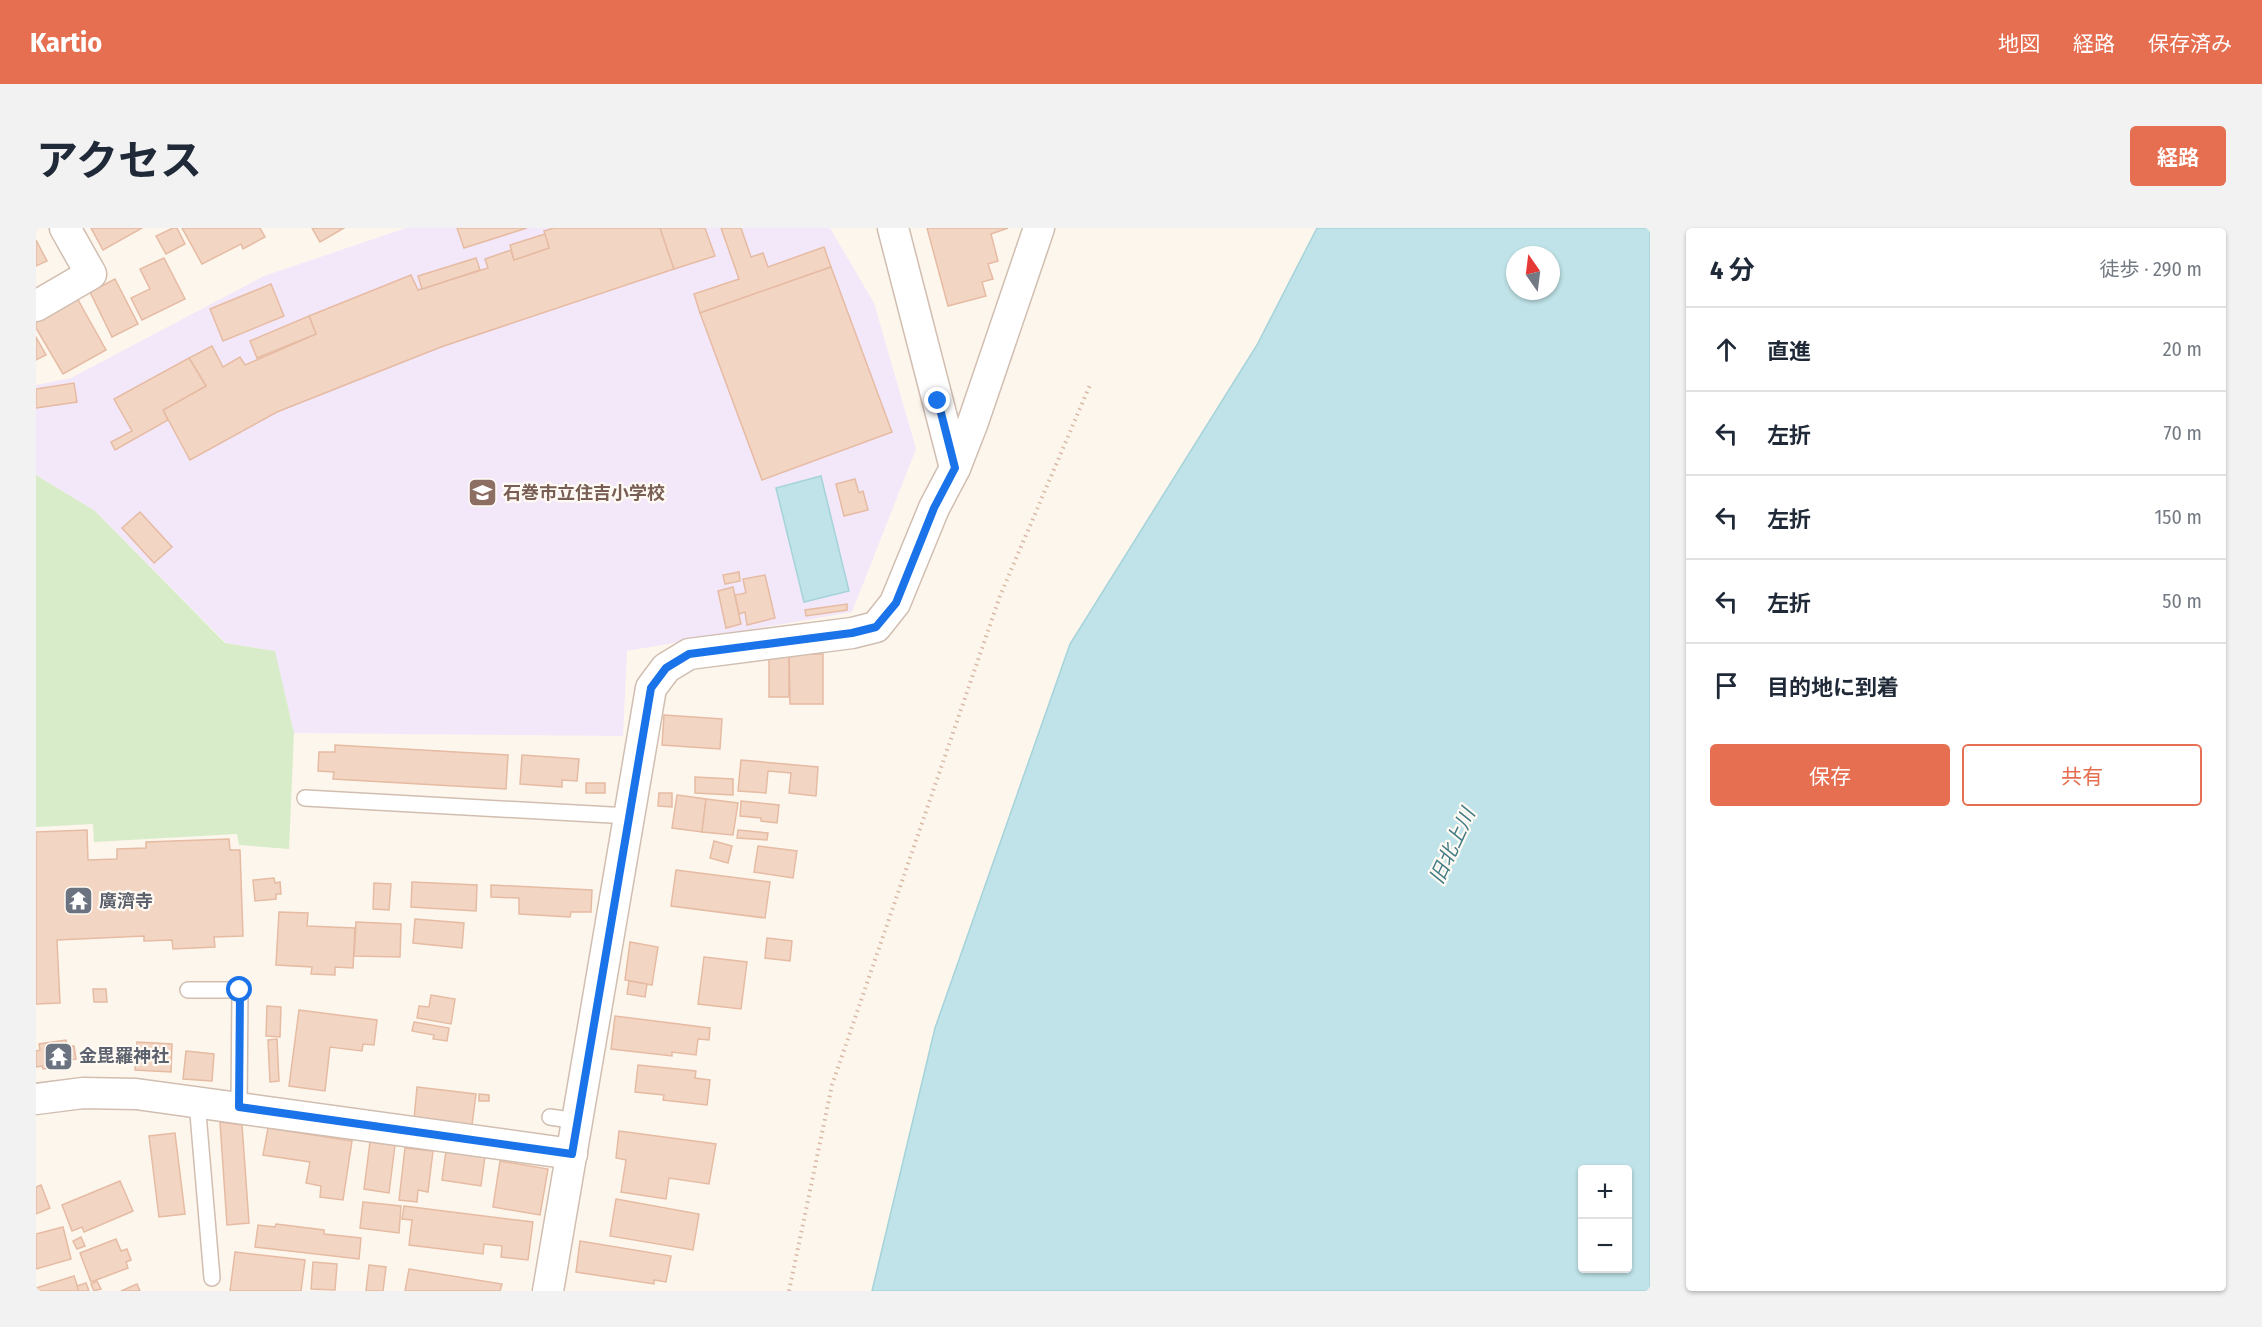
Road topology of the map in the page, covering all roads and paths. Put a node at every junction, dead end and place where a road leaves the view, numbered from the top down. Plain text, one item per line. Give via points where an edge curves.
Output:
1 (65, 228) edge
2 (894, 228) edge
3 (1040, 228) edge
4 (36, 306) edge
5 (1090, 385) dead end
6 (945, 486) junction
7 (305, 798) dead end
8 (629, 816) junction
9 (188, 990) dead end
10 (36, 1099) edge
11 (197, 1102) junction
12 (239, 1107) junction
13 (572, 1154) junction
14 (212, 1278) dead end
15 (548, 1291) edge
16 (789, 1291) edge

1 - 4 street via 91,274
2 - 6 street
3 - 6 street via 973,422
5 - 16 path via 1000,596 832,1086
6 - 8 street via 896,603 876,627 689,654 666,668 651,688
7 - 8 lane
8 - 13 street via 564,1119
9 - 12 lane via 240,990
10 - 11 street via 83,1093 136,1094
11 - 12 street
11 - 14 lane
12 - 13 street
13 - 15 street

